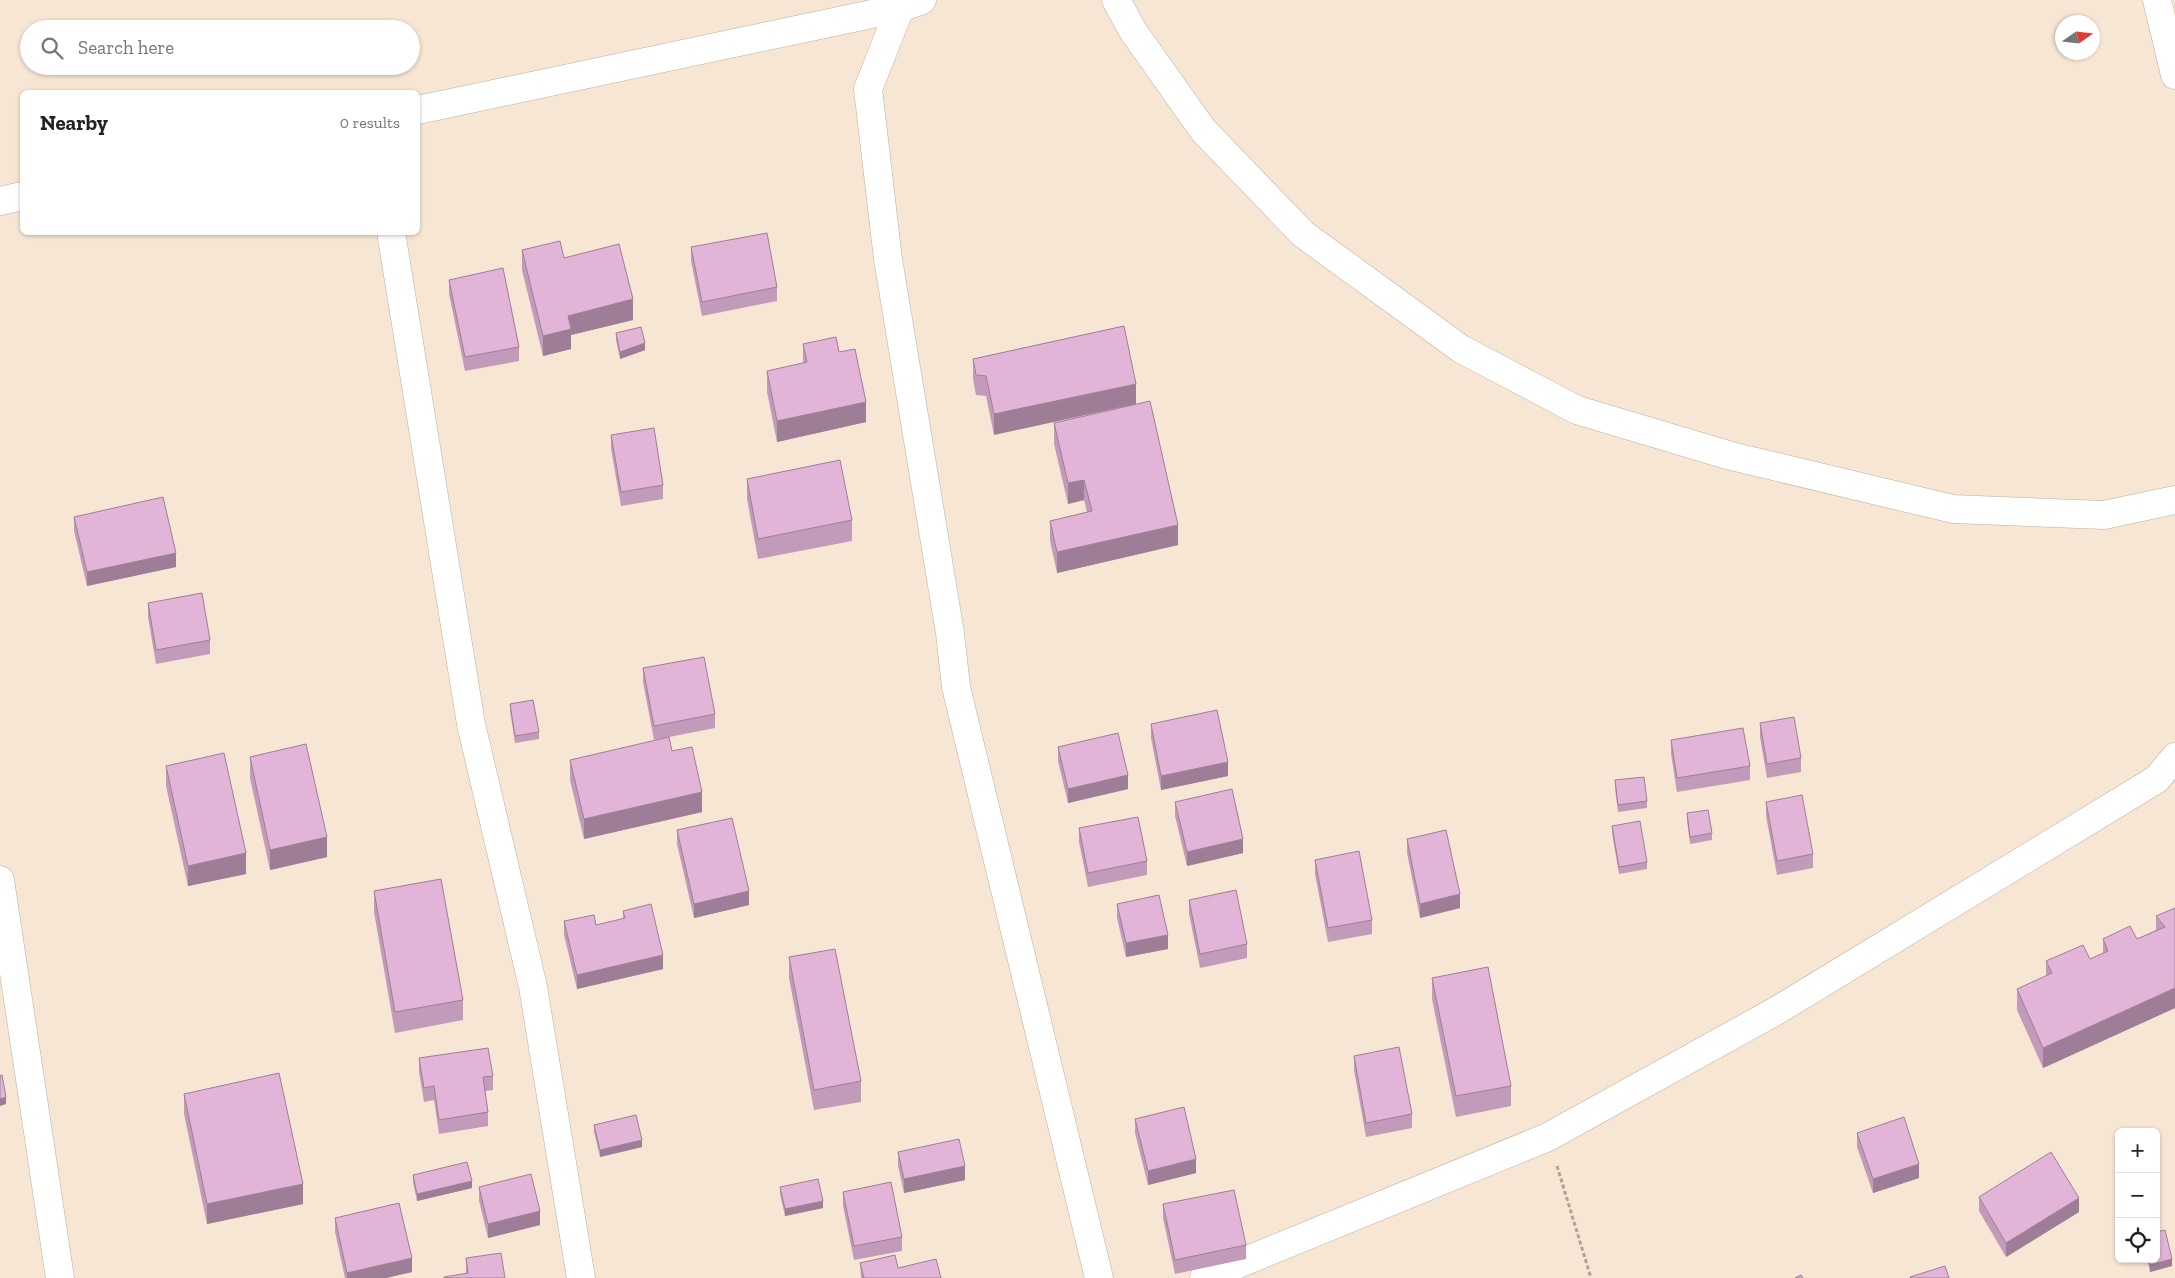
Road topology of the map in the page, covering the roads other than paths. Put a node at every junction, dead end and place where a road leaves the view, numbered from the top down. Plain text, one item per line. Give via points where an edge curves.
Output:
1 (1116, 0) edge
2 (2157, 0) edge
3 (911, 4) edge
4 (2175, 74) edge
5 (420, 110) edge
6 (20, 196) edge
7 (0, 201) edge
8 (391, 235) edge
9 (2175, 500) edge
10 (2175, 757) edge
11 (0, 880) edge
12 (60, 1278) edge
13 (581, 1278) edge
14 (1099, 1278) edge
15 (1204, 1278) edge

1 - 9 street via 1203,130 1303,234 1460,349 1577,410 1731,456 1953,509 2104,515
2 - 4 street
3 - 5 street
3 - 14 street via 868,89 888,258 956,687
6 - 7 street
8 - 13 street via 471,724 533,987
10 - 15 street via 2157,778 1776,1011 1548,1137
11 - 12 street

